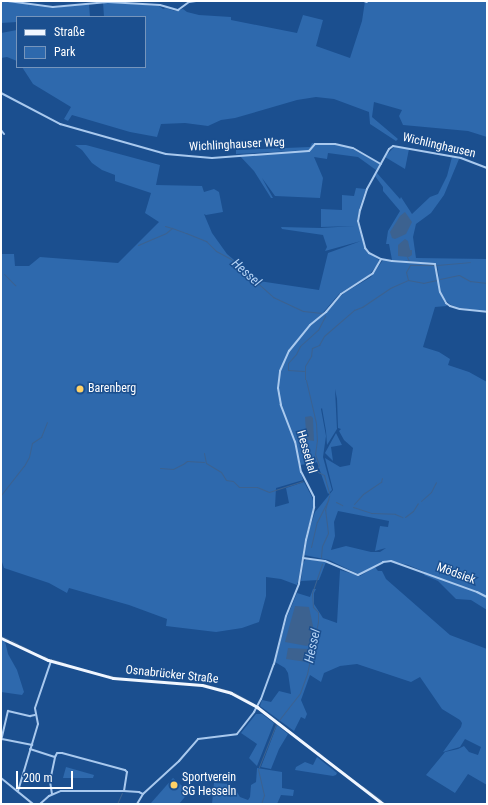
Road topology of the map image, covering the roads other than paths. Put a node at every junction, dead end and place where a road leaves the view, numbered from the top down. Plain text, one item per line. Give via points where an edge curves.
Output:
1 (8, 1) edge
2 (196, 1) edge
3 (132, 2) edge
4 (1, 93) edge
5 (1, 130) edge
6 (4, 134) dead end
7 (381, 164) junction
8 (487, 168) edge
9 (381, 259) junction
10 (487, 312) edge
11 (303, 558) junction
12 (487, 597) edge
13 (1, 638) edge
14 (51, 661) junction
15 (257, 707) junction
16 (35, 715) junction
17 (1, 740) edge
18 (32, 745) junction
19 (30, 749) junction
20 (56, 757) junction
21 (1, 778) edge
22 (124, 791) junction
23 (18, 792) junction
24 (52, 794) junction
25 (143, 794) junction
26 (33, 804) edge
27 (40, 804) edge
28 (137, 804) edge
29 (383, 804) edge

1 - 3 street via 53,7
2 - 3 street via 189,2 178,10
4 - 7 street, Wichlinghauser Weg via 60,124 166,154 212,158 308,151 315,144 334,144 354,148
5 - 6 street
7 - 8 street, Wichlinghausen via 389,149 398,146 461,158
7 - 9 street, Wichlinghausen via 367,189 358,221 366,250
9 - 10 street via 435,264 440,292 446,303 460,309
9 - 11 street, Hesseltal via 373,273 341,294 326,312 310,325 289,351 280,371 278,388 283,414 295,442 300,472 315,503
11 - 12 street, Mödsiek via 325,561 358,575 387,561 419,570
11 - 15 street, Hesseltal via 299,583 286,616 274,664
13 - 14 main road, Osnabrücker Straße
14 - 15 main road, Osnabrücker Straße via 113,678 211,687 240,697
14 - 16 street via 34,708
15 - 25 street, Hesseltal via 237,734 196,741 179,761
15 - 29 main road, Osnabrücker Straße
16 - 17 street via 8,711
16 - 18 street via 38,724
17 - 18 street
18 - 19 street
19 - 20 street
19 - 23 street
20 - 22 street via 57,753 62,753 125,770 127,772
20 - 24 street via 50,781
21 - 23 street
22 - 24 street via 62,790
22 - 25 street
23 - 26 street
24 - 27 street
25 - 28 street, Hesseltal

